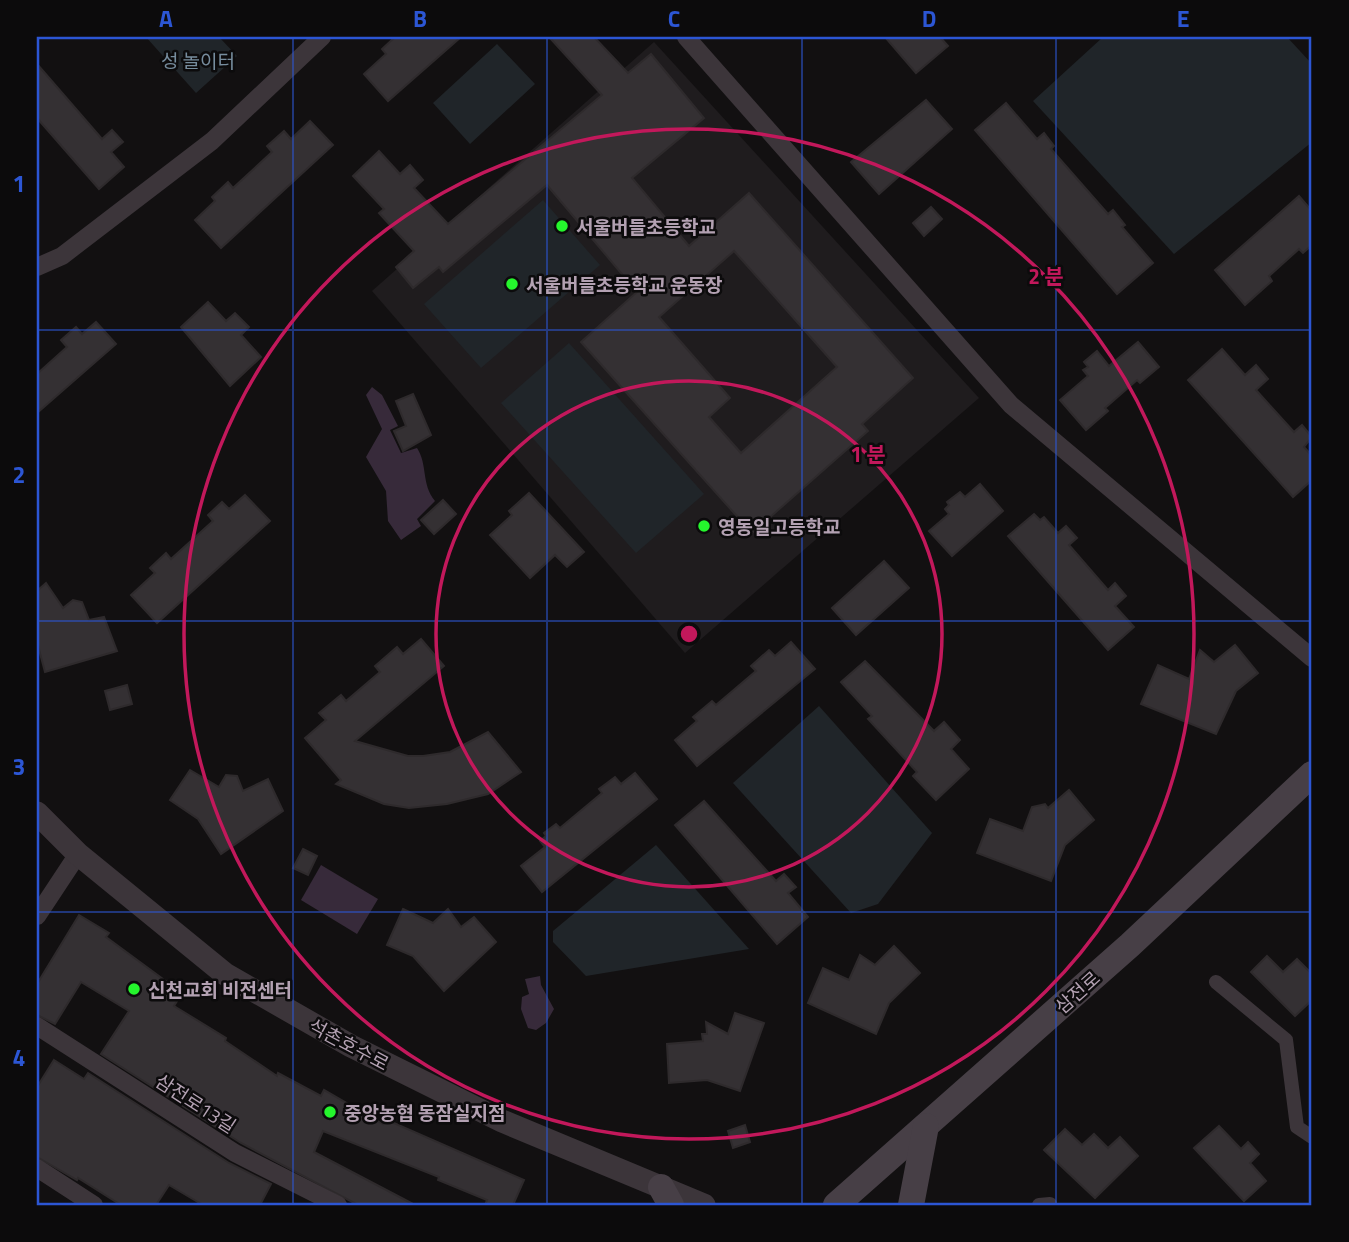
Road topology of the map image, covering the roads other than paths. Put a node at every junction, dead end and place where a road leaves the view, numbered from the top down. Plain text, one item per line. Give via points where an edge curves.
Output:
1 (322, 37) edge
2 (686, 37) edge
3 (37, 267) edge
4 (1312, 658) edge
5 (1312, 774) edge
6 (37, 813) edge
7 (78, 853) junction
8 (37, 916) edge
9 (1216, 982) dead end
10 (37, 1026) edge
11 (926, 1126) junction
12 (1312, 1137) edge
13 (37, 1168) edge
14 (666, 1196) edge
15 (94, 1205) edge
16 (338, 1205) edge
17 (705, 1205) edge
18 (836, 1205) edge
19 (911, 1205) edge

1 - 3 street via 212,141 62,256
2 - 4 street via 1011,405
5 - 11 main road, 삼전로 via 1130,945
6 - 7 street, 석촌호수로
7 - 8 street
7 - 14 street, 석촌호수로 via 236,981 351,1046
9 - 12 street via 1286,1040 1297,1127
10 - 16 street, 삼전로13길 via 235,1153
11 - 18 main road, 삼전로
11 - 19 main road
13 - 15 street
14 - 17 street, 석촌호수로

